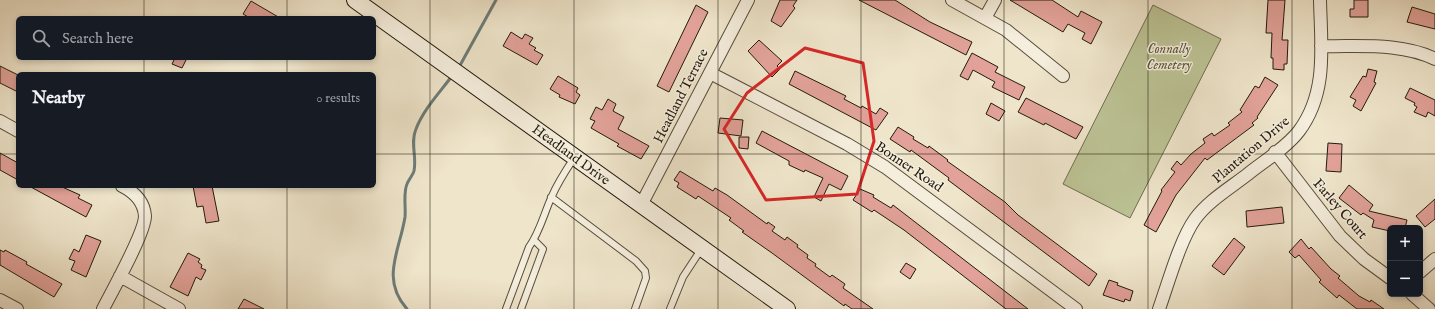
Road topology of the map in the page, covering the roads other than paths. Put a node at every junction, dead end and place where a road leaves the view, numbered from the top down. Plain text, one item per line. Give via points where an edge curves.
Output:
1 (355, 0) edge
2 (748, 0) edge
3 (952, 0) edge
4 (995, 0) edge
5 (1320, 0) edge
6 (986, 18) junction
7 (1321, 46) junction
8 (1435, 59) edge
9 (710, 73) junction
10 (1063, 76) dead end
11 (0, 121) edge
12 (16, 130) edge
13 (1275, 152) junction
14 (574, 157) junction
15 (126, 188) edge
16 (551, 197) junction
17 (641, 205) junction
18 (534, 240) junction
19 (702, 248) junction
20 (1435, 259) edge
21 (1423, 269) edge
22 (120, 276) junction
23 (1387, 276) edge
24 (1415, 297) edge
25 (0, 300) edge
26 (17, 309) edge
27 (103, 309) edge
28 (179, 309) edge
29 (506, 309) edge
30 (521, 309) edge
31 (635, 309) edge
32 (670, 309) edge
33 (787, 309) edge
34 (1076, 309) edge
35 (1159, 309) edge
36 (1429, 309) edge

1 - 14 main road, Headland Drive
2 - 9 street, Headland Terrace
3 - 6 street
4 - 6 street
5 - 7 street, Plantation Drive
6 - 10 street via 1006,30
7 - 8 street via 1388,47
7 - 13 street, Plantation Drive via 1320,82 1314,107 1298,132
9 - 17 street, Headland Terrace
9 - 34 street, Bonner Road via 847,144 885,167
11 - 12 street
13 - 23 street, Farley Court via 1340,236 1364,259
13 - 35 street, Plantation Drive via 1210,203 1195,219 1186,236
14 - 16 lane
14 - 17 main road, Headland Drive
15 - 22 street via 133,192 143,206 145,215 144,225
16 - 18 lane
16 - 31 lane via 636,261 645,271 646,278
17 - 19 main road, Headland Drive
18 - 29 lane via 529,247
18 - 30 lane via 543,249
19 - 32 lane via 683,277
19 - 33 main road, Headland Drive
20 - 21 street
22 - 27 street
22 - 28 street
24 - 36 street
25 - 26 street

